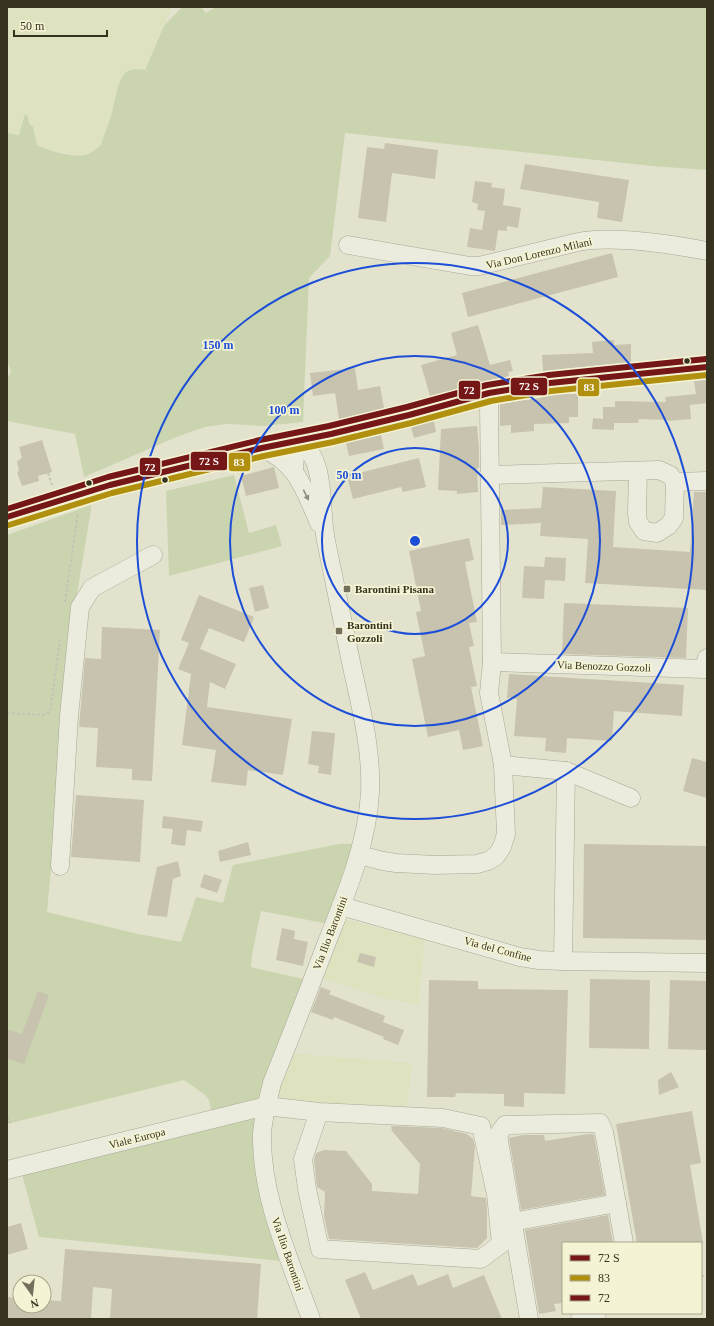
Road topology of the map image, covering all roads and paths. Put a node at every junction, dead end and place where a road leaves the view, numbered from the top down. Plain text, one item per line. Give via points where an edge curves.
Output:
1 (348, 245) dead end
2 (707, 251) edge
3 (707, 367) edge
4 (489, 403) dead end
5 (331, 434) junction
6 (299, 440) junction
7 (262, 448) junction
8 (316, 462) junction
9 (294, 471) junction
10 (638, 471) junction
11 (489, 475) junction
12 (707, 481) edge
13 (675, 482) junction
14 (80, 494) junction
15 (7, 517) edge
16 (325, 538) junction
17 (153, 556) dead end
18 (64, 609) dead end
19 (60, 640) dead end
20 (707, 658) edge
21 (492, 662) junction
22 (7, 713) edge
23 (503, 765) junction
24 (566, 771) junction
25 (630, 798) dead end
26 (359, 855) junction
27 (60, 866) dead end
28 (341, 906) junction
29 (563, 961) junction
30 (707, 963) edge
31 (266, 1106) junction
32 (319, 1112) junction
33 (7, 1117) edge
34 (11, 1123) dead end
35 (7, 1170) edge
36 (617, 1203) junction
37 (512, 1222) junction
38 (624, 1242) edge
39 (594, 1314) edge
40 (311, 1319) edge
41 (529, 1319) edge
42 (580, 1319) edge

1 - 2 street, Via Don Lorenzo Milani via 470,266 594,239 631,240
3 - 5 main road via 508,389
4 - 11 street
5 - 6 main road
5 - 8 street via 321,448
6 - 7 main road
6 - 8 street, Via Ilio Barontini
6 - 9 street
7 - 9 street, Via Ilio Barontini via 278,456
7 - 14 main road
8 - 16 street, Via Ilio Barontini
9 -> 16 street, Via Ilio Barontini
10 - 11 street
10 - 13 street via 659,470 670,475
10 - 13 street via 636,513 638,522 644,530 658,533 674,518
11 - 21 street
12 - 13 street
14 - 15 main road
14 - 18 path
16 - 26 street, Via Ilio Barontini via 369,762 370,794
17 - 27 street via 92,588 80,607 69,716
19 - 22 path via 50,712 43,715
20 - 21 street, Via Benozzo Gozzoli via 704,669
21 - 23 street via 488,693
23 - 24 street
23 - 26 street via 505,839 501,850 492,859 477,864 436,865 388,862
24 - 25 street
24 - 29 street
26 - 28 street, Via Ilio Barontini
28 - 29 street, Via del Confine via 520,957
28 - 31 street, Via Ilio Barontini via 272,1083
29 - 30 street, Via del Confine
31 - 32 street
31 - 35 street, Viale Europa
31 - 40 street, Via Ilio Barontini via 262,1132 265,1178 274,1216
32 - 32 street via 443,1118 481,1126 496,1194 501,1244 481,1259 320,1249 303,1159
33 - 34 path
36 - 37 street
36 - 37 street via 604,1132 600,1123 505,1125 498,1135
36 - 38 street
37 - 41 street
39 - 42 street

